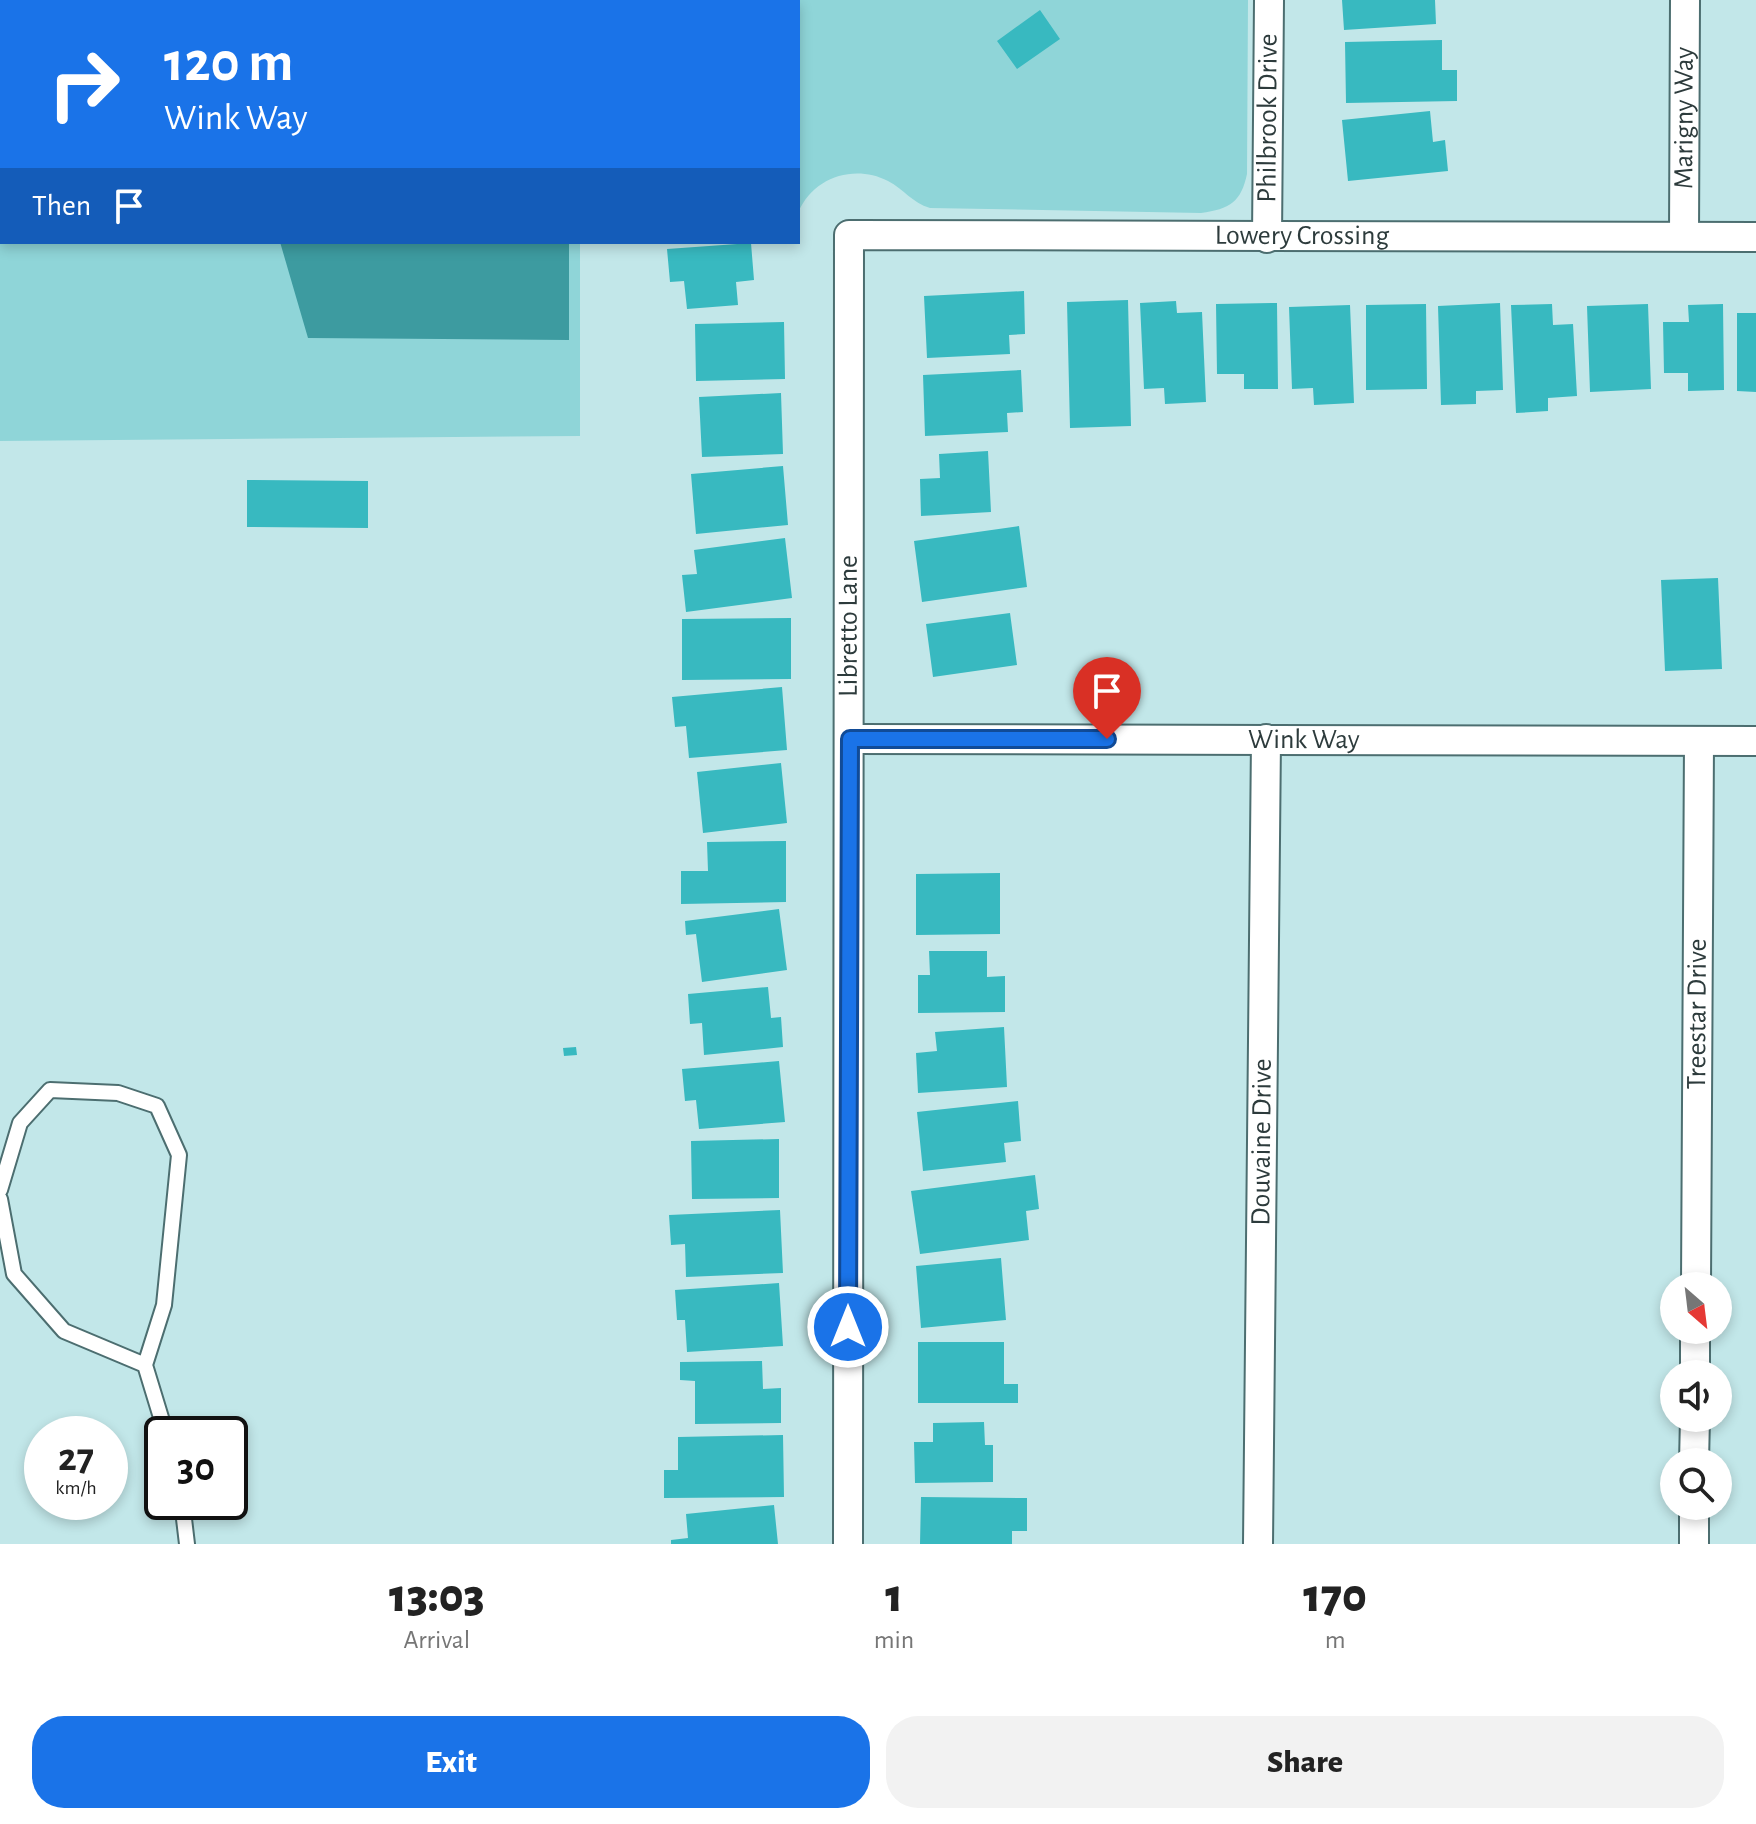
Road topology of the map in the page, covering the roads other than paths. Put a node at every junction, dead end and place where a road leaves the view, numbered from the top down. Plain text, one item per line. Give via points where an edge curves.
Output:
1 (1269, 0) edge
2 (1685, 0) edge
3 (849, 235) joint
4 (1684, 236) junction
5 (1756, 237) edge
6 (1267, 238) junction
7 (850, 739) junction
8 (1266, 739) junction
9 (1756, 741) edge
10 (1699, 742) junction
11 (0, 1190) edge
12 (0, 1199) edge
13 (1696, 1272) edge
14 (145, 1365) junction
15 (161, 1416) edge
16 (184, 1520) edge
17 (1694, 1520) edge
18 (187, 1544) edge
19 (848, 1544) edge
20 (1258, 1544) edge
21 (1694, 1544) edge

1 - 6 street, Philbrook Drive
2 - 4 street, Marigny Way
3 - 6 street, Lowery Crossing
3 - 7 street, Libretto Lane
4 - 5 street, Lowery Crossing
4 - 6 street, Lowery Crossing
7 - 8 street, Wink Way
7 - 19 street, Libretto Lane
8 - 10 street, Wink Way
8 - 20 street, Douvaine Drive
9 - 10 street, Wink Way
10 - 13 street, Treestar Drive
11 - 14 lane via 20,1123 50,1090 118,1093 157,1106 179,1155 164,1305
12 - 14 lane via 14,1274 64,1331
14 - 15 lane
16 - 18 lane
17 - 21 street

